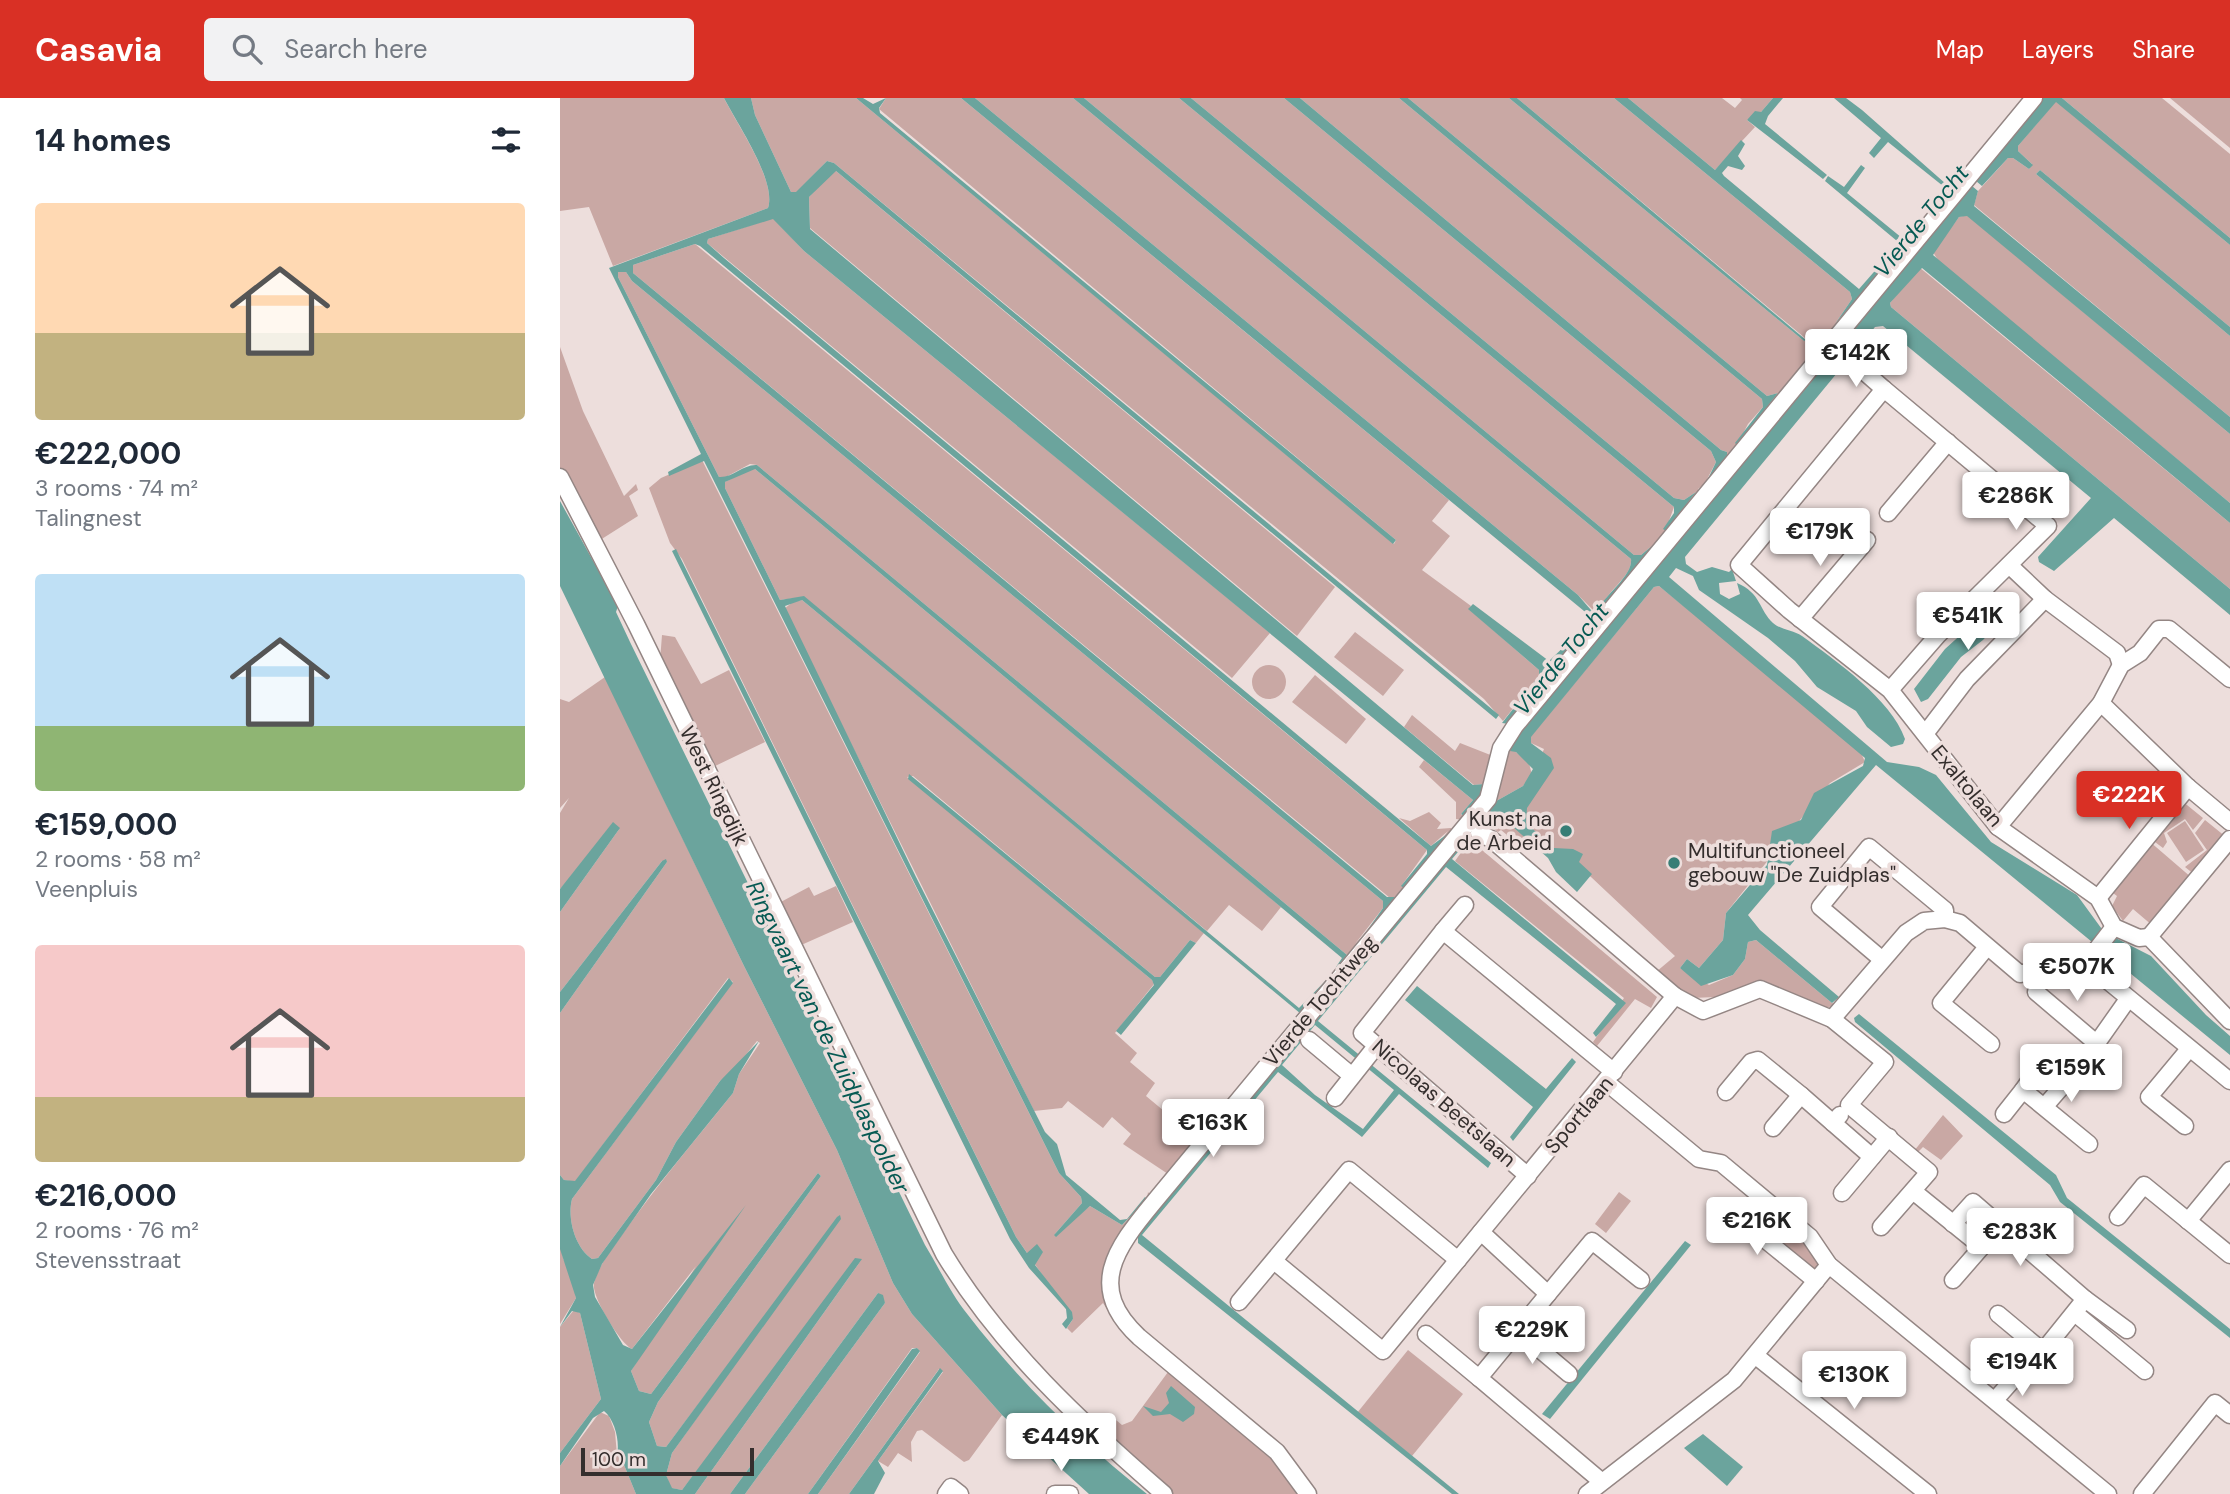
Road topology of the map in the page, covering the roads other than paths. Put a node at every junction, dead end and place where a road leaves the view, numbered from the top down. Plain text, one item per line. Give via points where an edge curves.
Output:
1 (2034, 98) edge
2 (1852, 361) dead end
3 (1884, 390) junction
4 (1948, 442) junction
5 (560, 477) edge
6 (1888, 513) dead end
7 (1867, 540) dead end
8 (2009, 565) junction
9 (2045, 599) junction
10 (1800, 619) junction
11 (2122, 665) junction
12 (2230, 679) edge
13 (1890, 690) junction
14 (2101, 704) junction
15 (1925, 734) junction
16 (2188, 787) junction
17 (2230, 822) edge
18 (1998, 827) junction
19 (1479, 833) dead end
20 (2230, 839) edge
21 (2098, 898) junction
22 (1465, 905) dead end
23 (1945, 919) junction
24 (2112, 930) junction
25 (1443, 931) junction
26 (2149, 937) junction
27 (1987, 947) junction
28 (1879, 957) dead end
29 (2091, 957) junction
30 (2036, 992) dead end
31 (1675, 996) junction
32 (2128, 999) junction
33 (1832, 1019) junction
34 (2230, 1021) edge
35 (1309, 1040) dead end
36 (2095, 1042) junction
37 (1991, 1044) dead end
38 (2189, 1049) junction
39 (1364, 1061) junction
40 (2039, 1067) dead end
41 (1610, 1077) junction
42 (2230, 1081) edge
43 (2023, 1090) junction
44 (1726, 1092) dead end
45 (1801, 1095) junction
46 (1335, 1098) dead end
47 (1849, 1105) junction
48 (2045, 1106) junction
49 (2004, 1114) dead end
50 (1833, 1123) junction
51 (2185, 1126) dead end
52 (1773, 1128) dead end
53 (1889, 1137) junction
54 (2089, 1144) dead end
55 (1872, 1157) junction
56 (2230, 1170) edge
57 (1528, 1176) junction
58 (1913, 1191) junction
59 (1842, 1194) dead end
60 (2118, 1217) dead end
61 (1786, 1218) junction
62 (2188, 1222) junction
63 (1954, 1224) junction
64 (2000, 1226) junction
65 (1881, 1227) dead end
66 (1481, 1233) junction
67 (1982, 1247) junction
68 (2230, 1255) edge
69 (1458, 1260) junction
70 (1274, 1261) junction
71 (1829, 1265) junction
72 (1641, 1280) dead end
73 (1953, 1280) dead end
74 (1816, 1281) junction
75 (1548, 1294) junction
76 (2085, 1299) junction
77 (1239, 1302) dead end
78 (1998, 1314) dead end
79 (2076, 1314) junction
80 (2127, 1330) dead end
81 (1518, 1331) junction
82 (1426, 1334) dead end
83 (2040, 1349) junction
84 (1756, 1356) junction
85 (2146, 1371) dead end
86 (1569, 1374) dead end
87 (1479, 1378) junction
88 (1995, 1400) junction
89 (2230, 1415) edge
90 (1601, 1481) junction
91 (1055, 1494) edge
92 (1070, 1494) edge
93 (1164, 1494) edge
94 (1308, 1494) edge
95 (1588, 1494) edge
96 (1928, 1494) edge
97 (2108, 1494) edge
98 (2141, 1494) edge

1 - 94 street, Vierde Tochtweg via 1506,738 1488,799 1131,1230 1114,1261 1109,1292 1118,1316 1278,1452
2 - 3 street
3 - 4 street
3 - 10 street, Exaltolaan via 1739,565
4 - 6 street
4 - 8 street via 2048,526
5 - 93 street, West Ringdijk via 944,1254 1002,1339
7 - 10 street
8 - 9 street
8 - 13 street
9 - 11 street via 2117,653
9 - 15 street via 1967,679
10 - 13 street, Exaltolaan
11 - 12 street via 2140,653 2159,629 2169,629
11 - 14 street
13 - 15 street, Exaltolaan
14 - 16 street
14 - 18 street
15 - 18 street, Exaltolaan
16 - 17 street
16 - 21 street
18 - 21 street, Exaltolaan
19 - 31 street via 1492,839
20 - 26 street
21 - 24 street, Exaltolaan
22 - 25 street, Nicolaas Beetslaan
23 - 27 street via 1960,923
23 - 28 street via 1945,910 1869,847 1820,907
23 - 33 street via 1924,922 1906,933
24 - 26 street
24 - 29 street
25 - 39 street, Nicolaas Beetslaan via 1362,1033
25 - 41 street
26 - 34 street
27 - 29 street via 2020,974
27 - 37 street via 1941,1003
29 - 32 street
30 - 36 street
31 - 33 street via 1703,1011 1760,989
31 - 41 street, Sportlaan
32 - 36 street
32 - 38 street
33 - 47 street via 1885,1062
35 - 39 street
36 - 48 street
38 - 42 street
38 - 51 street via 2149,1097
39 - 46 street
39 - 57 street, Nicolaas Beetslaan
40 - 43 street
41 - 57 street, Sportlaan
41 - 61 street via 1699,1159 1721,1163
43 - 48 street
43 - 49 street
44 - 45 street via 1751,1062 1759,1060
45 - 50 street
45 - 52 street
47 - 50 street
47 - 53 street
48 - 54 street
50 - 55 street
53 - 55 street
53 - 58 street via 1929,1172
55 - 59 street
56 - 62 street
57 - 66 street, Sportlaan
58 - 63 street
58 - 65 street
60 - 62 street via 2144,1185
61 - 71 street via 1810,1237
61 - 74 street via 1768,1242
62 - 68 street
63 - 64 street via 1973,1202
63 - 67 street
64 - 67 street
64 - 76 street
66 - 69 street, Sportlaan
66 - 75 street
67 - 73 street
69 - 70 street, Sportlaan via 1383,1351
69 - 70 street via 1349,1170
70 - 77 street
71 - 74 street
71 - 88 street
72 - 75 street via 1592,1241
74 - 84 street
75 - 81 street
76 - 79 street
76 - 80 street
78 - 83 street
79 - 83 street
79 - 85 street
81 - 86 street
81 - 87 street
82 - 87 street
83 - 88 street
84 - 90 street via 1734,1380
84 - 96 street
87 - 90 street
88 - 97 street
89 - 98 street via 2215,1403
90 - 95 street
91 - 92 street

